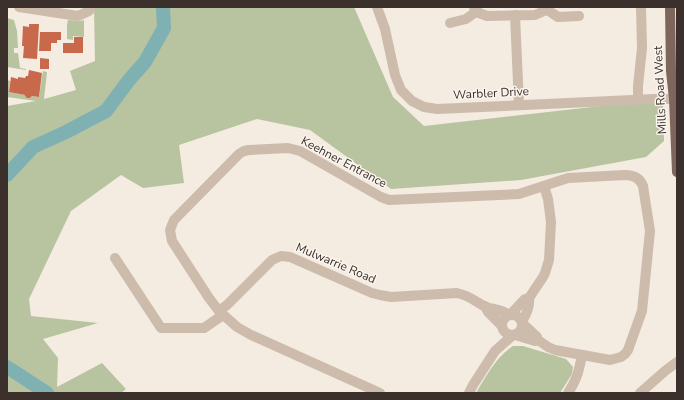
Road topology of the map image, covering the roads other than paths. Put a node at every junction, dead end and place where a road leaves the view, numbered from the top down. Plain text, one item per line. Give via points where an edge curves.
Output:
1 (19, 7) edge
2 (91, 7) edge
3 (377, 7) edge
4 (641, 7) edge
5 (670, 7) edge
6 (547, 8) edge
7 (475, 9) edge
8 (515, 15) junction
9 (579, 16) dead end
10 (450, 22) dead end
11 (674, 99) junction
12 (638, 100) junction
13 (519, 105) junction
14 (677, 172) edge
15 (544, 186) junction
16 (115, 258) dead end
17 (529, 298) junction
18 (485, 306) junction
19 (221, 313) junction
20 (509, 315) junction
21 (522, 322) junction
22 (502, 327) junction
23 (514, 335) junction
24 (538, 340) junction
25 (495, 351) junction
26 (582, 355) junction
27 (677, 362) edge
28 (677, 368) edge
29 (665, 371) junction
30 (380, 393) edge
31 (469, 393) edge
32 (568, 393) edge
33 (640, 393) edge

1 - 2 street via 78,16 89,12
3 - 13 street, Warbler Drive via 385,29 395,75 401,90 412,101 424,107 437,109
4 - 12 street via 642,48
5 - 11 main road, Mills Road West
6 - 8 street via 535,15
6 - 9 street via 558,17
7 - 8 street via 481,15 487,16
7 - 10 street via 466,19
8 - 13 street
11 - 12 street, Warbler Drive
11 - 14 main road, Mills Road West
12 - 13 street, Warbler Drive
15 - 17 street via 551,222 549,260 543,277
15 - 19 street, Keehner Entrance via 519,194 389,200 300,151 288,148 244,151 174,220 170,230 172,241
15 - 26 street, Keehner Entrance via 568,178 630,175 641,181 643,186 650,231 642,311 628,350 618,359 610,360
16 - 19 street via 161,328 204,328
17 - 20 street
17 - 21 street
18 - 19 street, Mulwarrie Road via 473,298 457,293 380,296 290,257 281,256 272,260
18 - 20 street, Mulwarrie Road
18 - 22 street, Mulwarrie Road
19 - 30 street, Keehner Entrance via 251,335
20 - 21 street via 518,316
20 - 22 street via 504,318
21 - 23 street via 521,331
21 - 24 street, Keehner Entrance
22 - 23 street via 506,333
22 - 25 street
23 - 24 street, Keehner Entrance
23 - 25 street
24 - 26 street, Keehner Entrance via 555,350
25 - 31 street
26 - 32 street via 579,372
27 - 29 street
28 - 29 street
29 - 33 street

